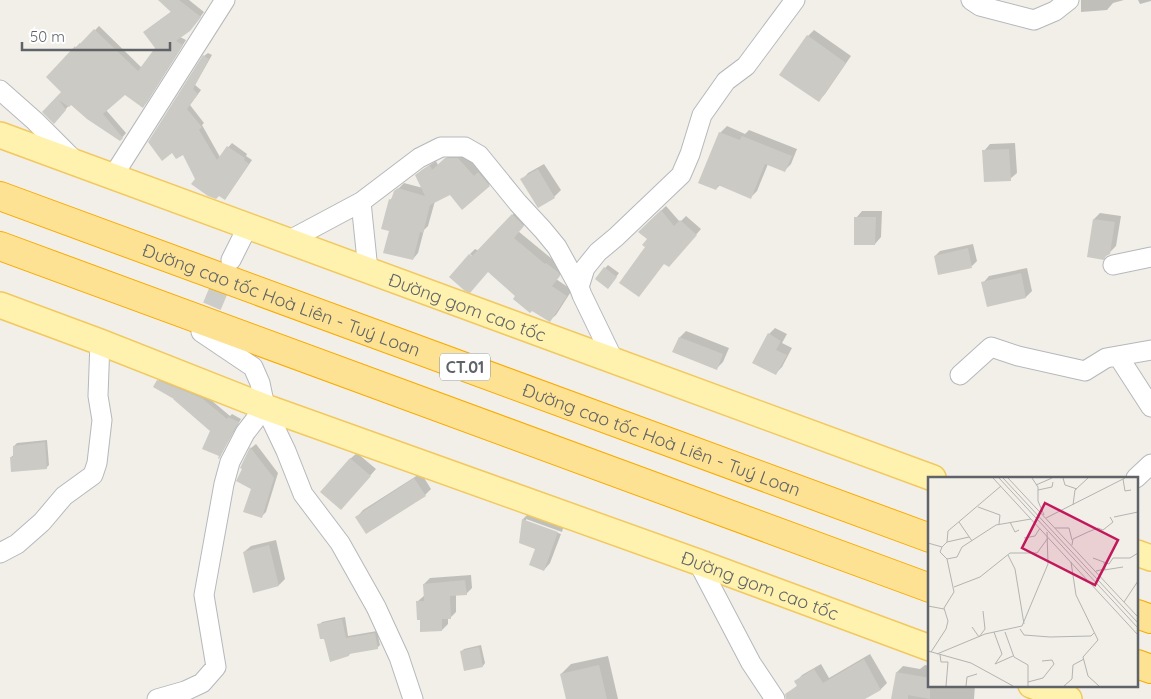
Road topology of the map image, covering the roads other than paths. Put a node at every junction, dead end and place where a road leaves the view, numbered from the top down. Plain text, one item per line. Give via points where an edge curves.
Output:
1 (225, 0) edge
2 (794, 0) edge
3 (971, 0) edge
4 (1069, 0) edge
5 (0, 90) edge
6 (0, 135) edge
7 (78, 164) junction
8 (113, 176) junction
9 (0, 196) edge
10 (361, 202) junction
11 (248, 226) junction
12 (288, 241) junction
13 (0, 246) edge
14 (1151, 257) edge
15 (231, 260) tunnel mouth
16 (1113, 265) dead end
17 (368, 270) junction
18 (580, 287) junction
19 (0, 305) edge
20 (202, 332) dead end
21 (100, 342) junction
22 (1151, 350) edge
23 (1118, 356) junction
24 (614, 360) junction
25 (960, 375) dead end
26 (265, 407) junction
27 (1151, 407) edge
28 (1151, 464) edge
29 (930, 477) edge
30 (1137, 477) edge
31 (928, 537) edge
32 (0, 553) edge
33 (1138, 553) edge
34 (1151, 558) edge
35 (698, 562) junction
36 (928, 587) edge
37 (1138, 614) edge
38 (1151, 619) edge
39 (928, 647) edge
40 (1138, 664) edge
41 (1151, 669) edge
42 (1034, 686) edge
43 (157, 699) edge
44 (412, 699) edge
45 (776, 699) edge
46 (1069, 699) edge

1 - 8 street
2 - 18 street via 746,66 726,81 702,115 681,175 598,252 585,268
3 - 4 street via 980,6 1034,20 1055,11
5 - 7 street
6 - 7 main road, Đường gom cao tốc
7 - 8 main road, Đường gom cao tốc
8 - 11 main road, Đường gom cao tốc
9 - 31 highway, Đường cao tốc Hoà Liên - Tuý Loan / CT.01
10 - 12 street
10 - 17 street
10 - 18 street via 419,158 441,147 465,147 479,155 548,235
11 - 12 main road, Đường gom cao tốc
11 - 15 street
12 - 17 main road, Đường gom cao tốc
13 - 36 highway, CT.01
14 - 16 street
17 - 24 main road, Đường gom cao tốc
18 - 24 street
19 - 21 main road, Đường gom cao tốc
20 - 26 street via 253,367
21 - 26 main road, Đường gom cao tốc
21 - 32 street via 98,396 102,420 93,475 64,496 17,544
22 - 23 street
23 - 25 street via 1106,358 1085,371 991,347
23 - 27 street
24 - 29 main road, Đường gom cao tốc
26 - 35 main road, Đường gom cao tốc
26 - 43 street via 245,433 230,462 221,500 204,595 216,667 202,683
26 - 44 street via 303,494 340,543 376,607
28 - 30 street
33 - 34 main road
35 - 39 main road, Đường gom cao tốc
35 - 45 street via 751,663
37 - 38 highway
40 - 41 highway
42 - 46 main road

